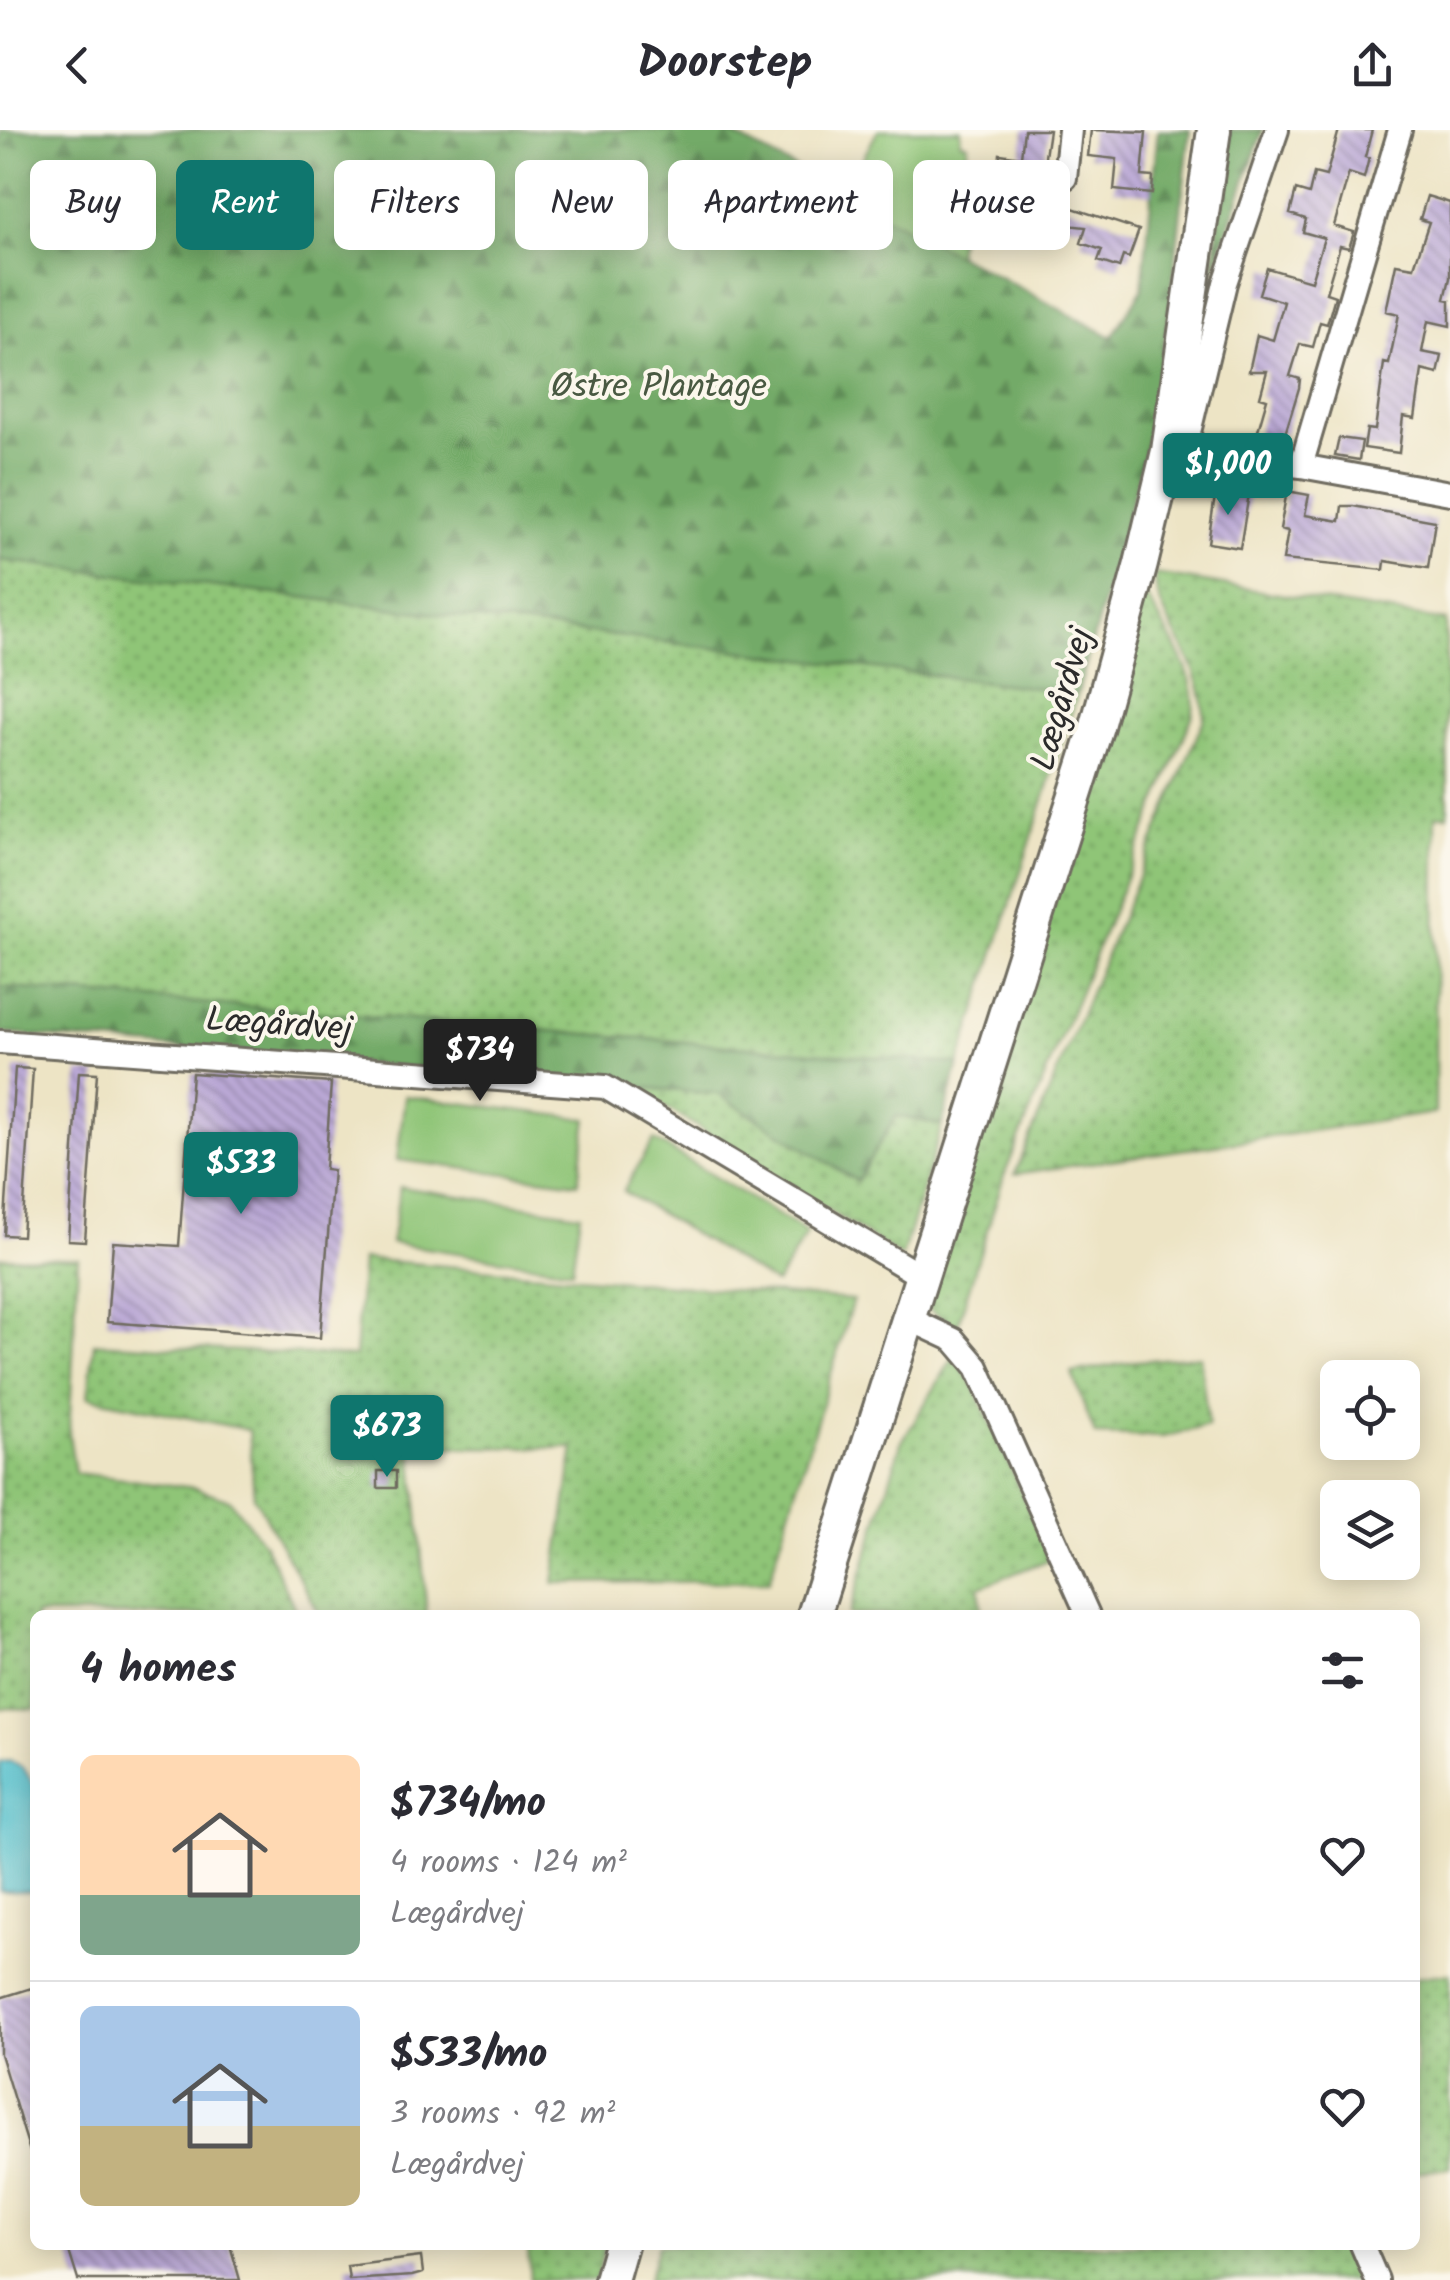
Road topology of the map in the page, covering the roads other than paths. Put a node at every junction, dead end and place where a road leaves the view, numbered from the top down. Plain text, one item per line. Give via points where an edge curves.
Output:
1 (1070, 130) edge
2 (1214, 130) edge
3 (1277, 130) edge
4 (1400, 130) edge
5 (1067, 160) edge
6 (1176, 452) junction
7 (1301, 466) junction
8 (1450, 492) edge
9 (0, 1042) edge
10 (919, 1275) junction
11 (905, 1317) junction
12 (816, 1610) edge
13 (1086, 1610) edge
14 (620, 2250) edge
15 (1364, 2250) edge
16 (611, 2280) edge
17 (1377, 2280) edge

1 - 5 street
2 - 6 street, Lægårdvej
3 - 6 street
4 - 7 street
6 - 7 street
6 - 10 street, Lægårdvej via 1097,726
7 - 8 street
9 - 10 street, Lægårdvej via 604,1087
10 - 11 street, Lægårdvej
11 - 12 street, Lægårdvej
11 - 13 street via 954,1340 977,1367
14 - 16 street
15 - 17 street

